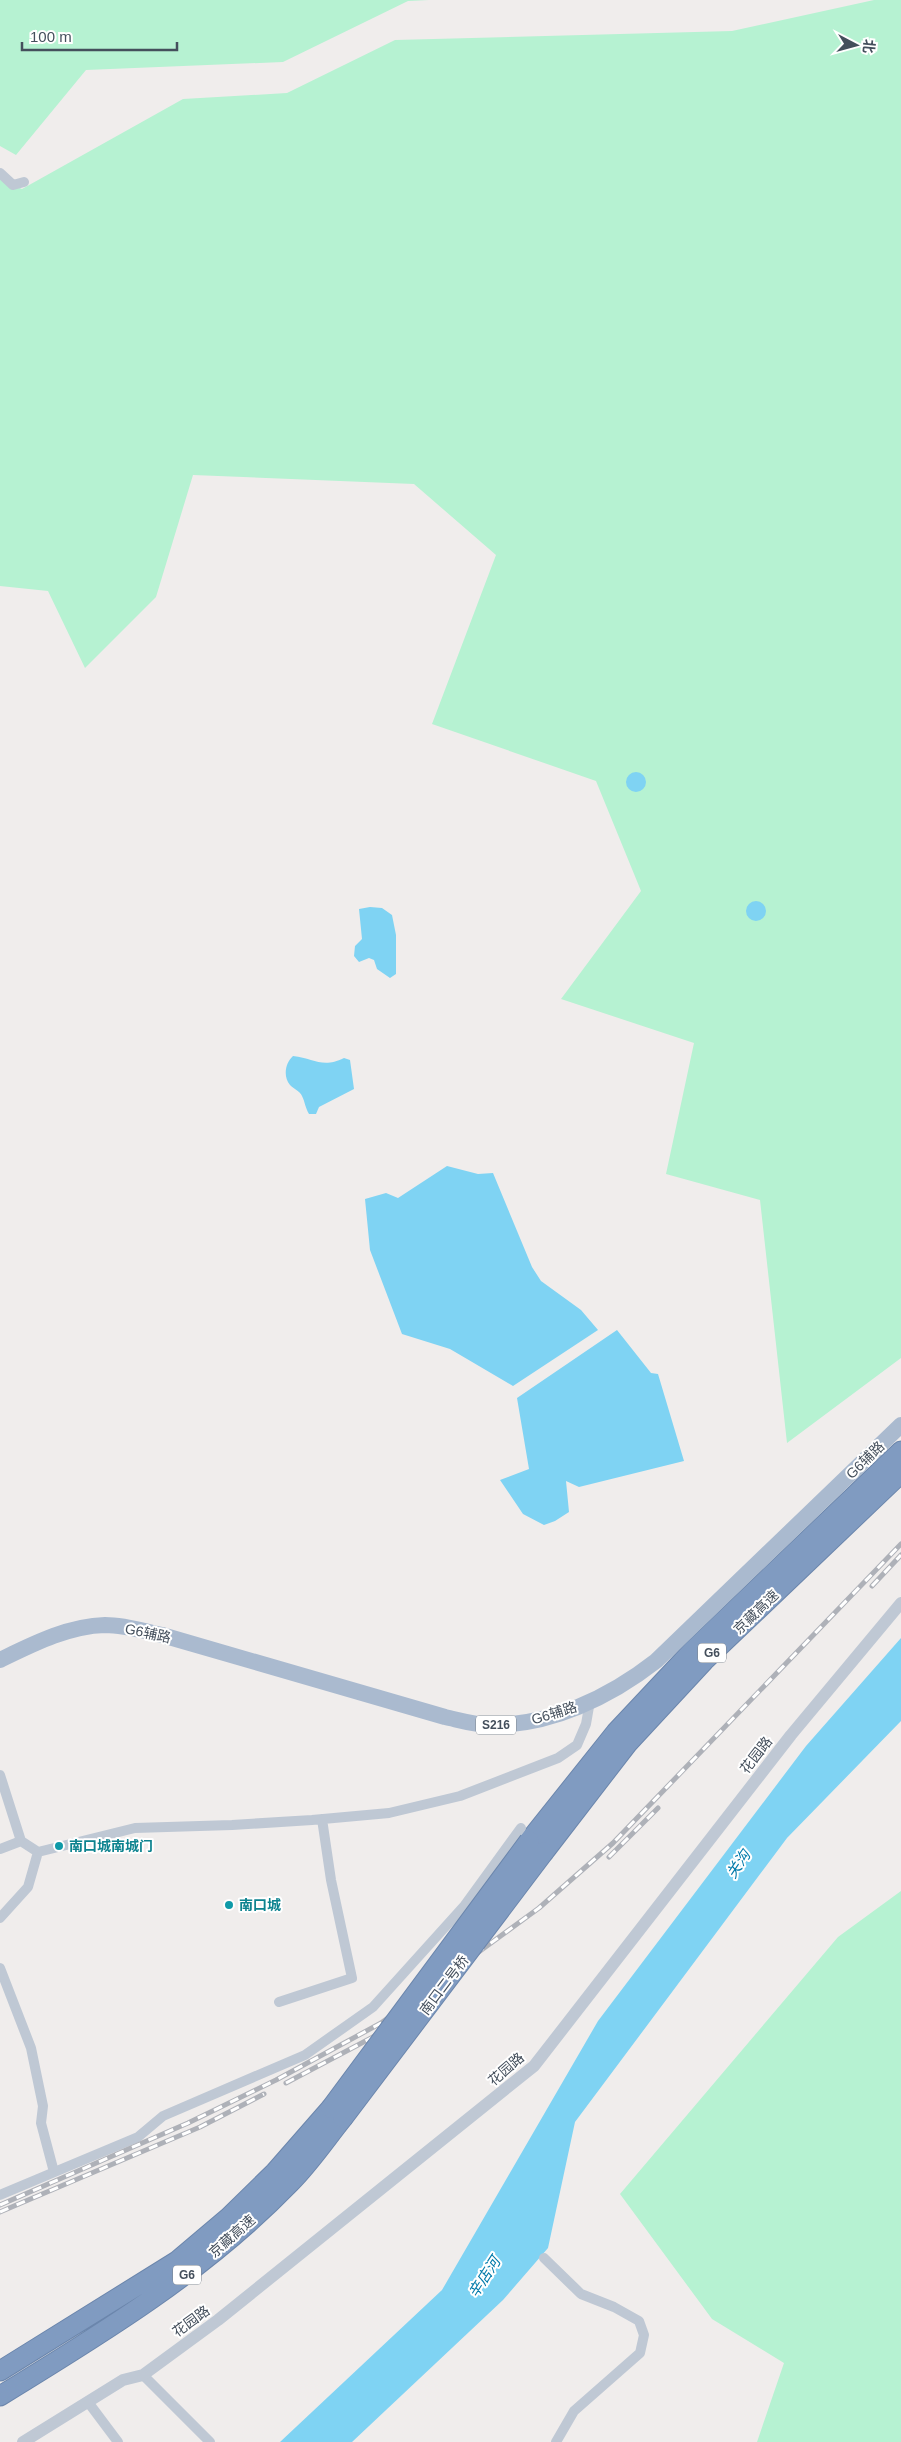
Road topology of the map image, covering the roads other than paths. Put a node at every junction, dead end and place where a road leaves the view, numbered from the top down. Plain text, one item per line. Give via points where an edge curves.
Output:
1 (0, 173) edge
2 (24, 182) dead end
3 (901, 1425) edge
4 (901, 1451) edge
5 (901, 1473) edge
6 (901, 1603) edge
7 (0, 1660) edge
8 (590, 1701) junction
9 (0, 1775) edge
10 (322, 1819) junction
11 (532, 1840) junction
12 (21, 1841) junction
13 (0, 1849) edge
14 (38, 1852) junction
15 (0, 1918) edge
16 (0, 1968) edge
17 (279, 2002) dead end
18 (337, 2113) junction
19 (54, 2172) junction
20 (0, 2195) edge
21 (544, 2258) dead end
22 (0, 2371) edge
23 (142, 2375) junction
24 (0, 2396) edge
25 (88, 2402) junction
26 (23, 2442) edge
27 (118, 2442) edge
28 (210, 2442) edge
29 (556, 2442) edge

1 - 2 street via 13,185
3 - 8 main road, G6辅路 / S216 via 656,1661 632,1680
4 - 11 highway via 693,1650 616,1732
5 - 11 highway, 京藏高速 / G6 via 704,1661
6 - 23 street, 花园路 via 790,1736 534,2066 218,2320
7 - 8 main road, G6辅路 / S216 via 64,1632 107,1625 162,1634 444,1717 488,1725 532,1720
8 - 10 street via 586,1724 577,1745 558,1758 460,1796 389,1813
9 - 12 street
10 - 14 street via 232,1826 135,1828
10 - 17 street via 352,1978
11 - 18 highway, 南口二号桥 / G6, bridge
11 - 19 street via 465,1905 373,2008 305,2055 163,2116 138,2137
12 - 13 street
12 - 14 street
14 - 15 street via 28,1887
16 - 19 street via 31,2048 43,2106 41,2122
18 - 22 highway, 京藏高速 / G6 via 229,2217 177,2261
18 - 24 highway, 京藏高速 / G6 via 291,2182 242,2229 187,2275
19 - 20 street
21 - 29 street via 580,2294 639,2321 644,2336 640,2353 574,2411
23 - 25 street, 花园路 via 123,2380
23 - 28 street
25 - 26 street, 花园路
25 - 27 street

